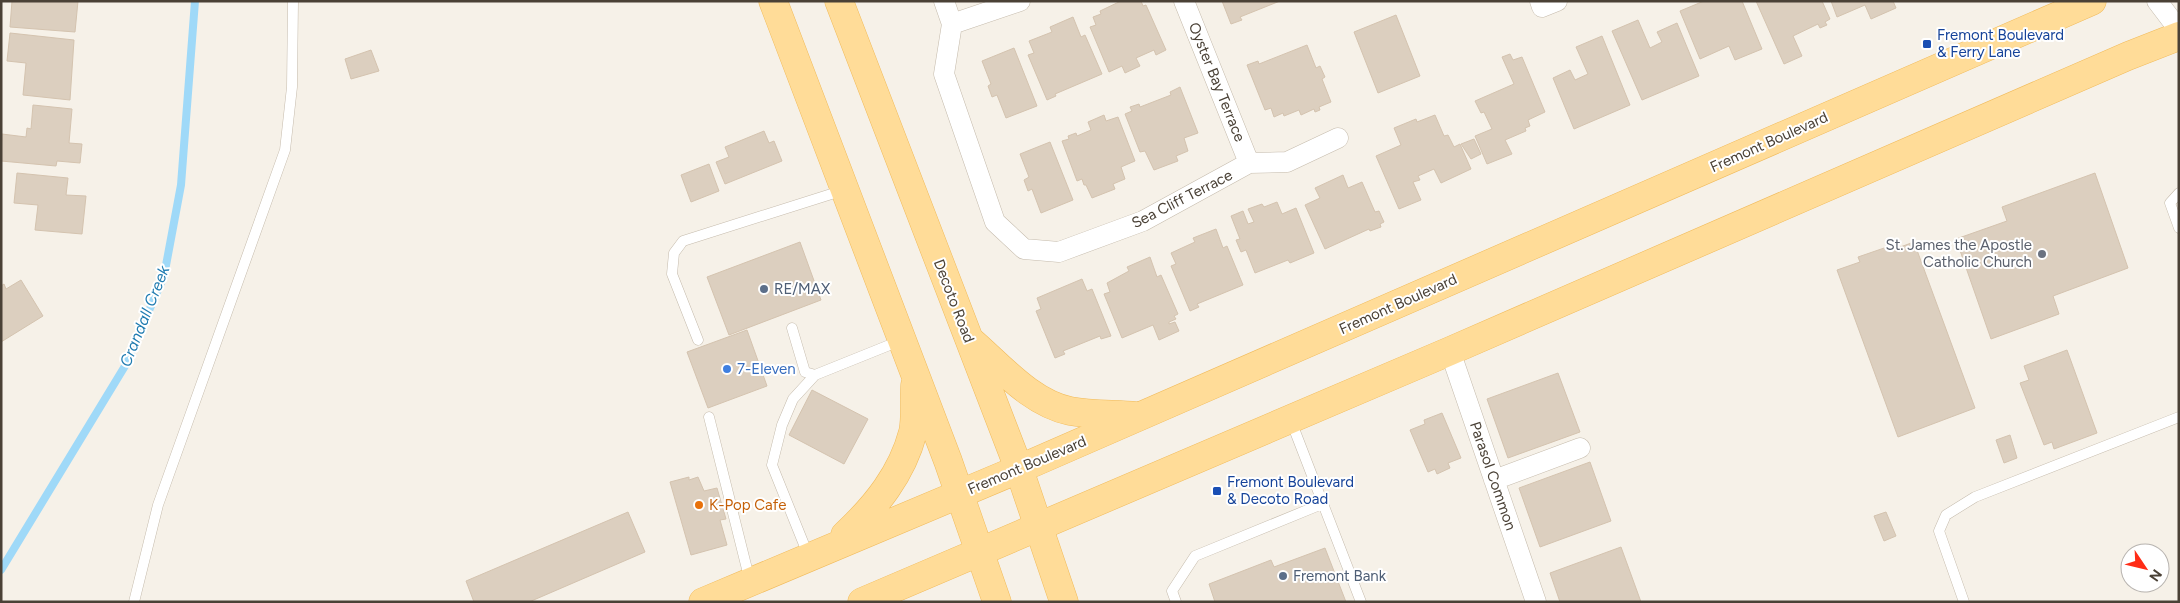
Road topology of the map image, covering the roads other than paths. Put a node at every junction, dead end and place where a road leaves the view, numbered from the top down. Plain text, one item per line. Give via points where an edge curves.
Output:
1 (293, 1) edge
2 (773, 1) edge
3 (839, 1) edge
4 (944, 1) edge
5 (1020, 1) edge
6 (1184, 1) edge
7 (2092, 1) edge
8 (2157, 1) edge
9 (952, 24) junction
10 (2179, 30) edge
11 (2179, 36) edge
12 (1338, 138) dead end
13 (1250, 163) junction
14 (845, 190) junction
15 (2179, 193) edge
16 (2179, 228) edge
17 (792, 328) dead end
18 (969, 339) junction
19 (698, 340) dead end
20 (903, 340) junction
21 (1450, 351) junction
22 (815, 375) junction
23 (916, 375) junction
24 (1140, 416) junction
25 (709, 417) dead end
26 (2179, 417) edge
27 (1290, 419) junction
28 (1580, 448) dead end
29 (1019, 469) junction
30 (1494, 480) junction
31 (960, 494) junction
32 (1322, 504) junction
33 (1038, 528) junction
34 (834, 547) junction
35 (981, 551) junction
36 (809, 557) junction
37 (750, 582) junction
38 (134, 602) edge
39 (703, 602) edge
40 (862, 602) edge
41 (997, 602) edge
42 (1064, 602) edge
43 (1176, 602) edge
44 (1361, 602) edge
45 (1536, 602) edge
46 (1964, 602) edge

1 - 38 lane via 292,87 285,150 158,505
2 - 14 main road
3 - 18 main road, Decoto Road
4 - 9 street, Sea Cliff Terrace
5 - 9 street
6 - 13 street, Oyster Bay Terrace
7 - 24 main road, Fremont Boulevard
8 - 10 street
9 - 13 street, Sea Cliff Terrace via 944,74 995,222 1024,249 1059,252 1143,221
11 - 21 main road
12 - 13 street, Sea Cliff Terrace via 1288,162
14 - 19 lane via 683,240 674,254 672,274
14 - 20 main road
15 - 16 lane via 2170,203
17 - 22 lane via 804,372
18 - 24 main road via 1033,395 1052,405 1070,411
18 - 29 main road, Decoto Road
20 - 22 lane
20 - 23 main road
21 - 27 main road
21 - 30 street, Parasol Common
22 - 36 lane via 793,399 782,425 772,465
23 - 31 main road
23 - 34 main road via 913,431 901,466 874,508
24 - 29 main road, Fremont Boulevard
25 - 37 lane
26 - 46 lane via 1975,497 1946,515 1939,531
27 - 32 lane
27 - 33 main road
28 - 30 street
29 - 31 main road, Fremont Boulevard
29 - 33 main road, Decoto Road
30 - 45 street, Parasol Common
31 - 34 main road, Fremont Boulevard
31 - 35 main road
32 - 43 lane via 1195,556 1172,591
32 - 44 lane
33 - 35 main road
33 - 42 main road, Decoto Road
34 - 36 main road, Fremont Boulevard
35 - 40 main road
35 - 41 main road
36 - 37 main road, Fremont Boulevard
37 - 39 main road, Fremont Boulevard

